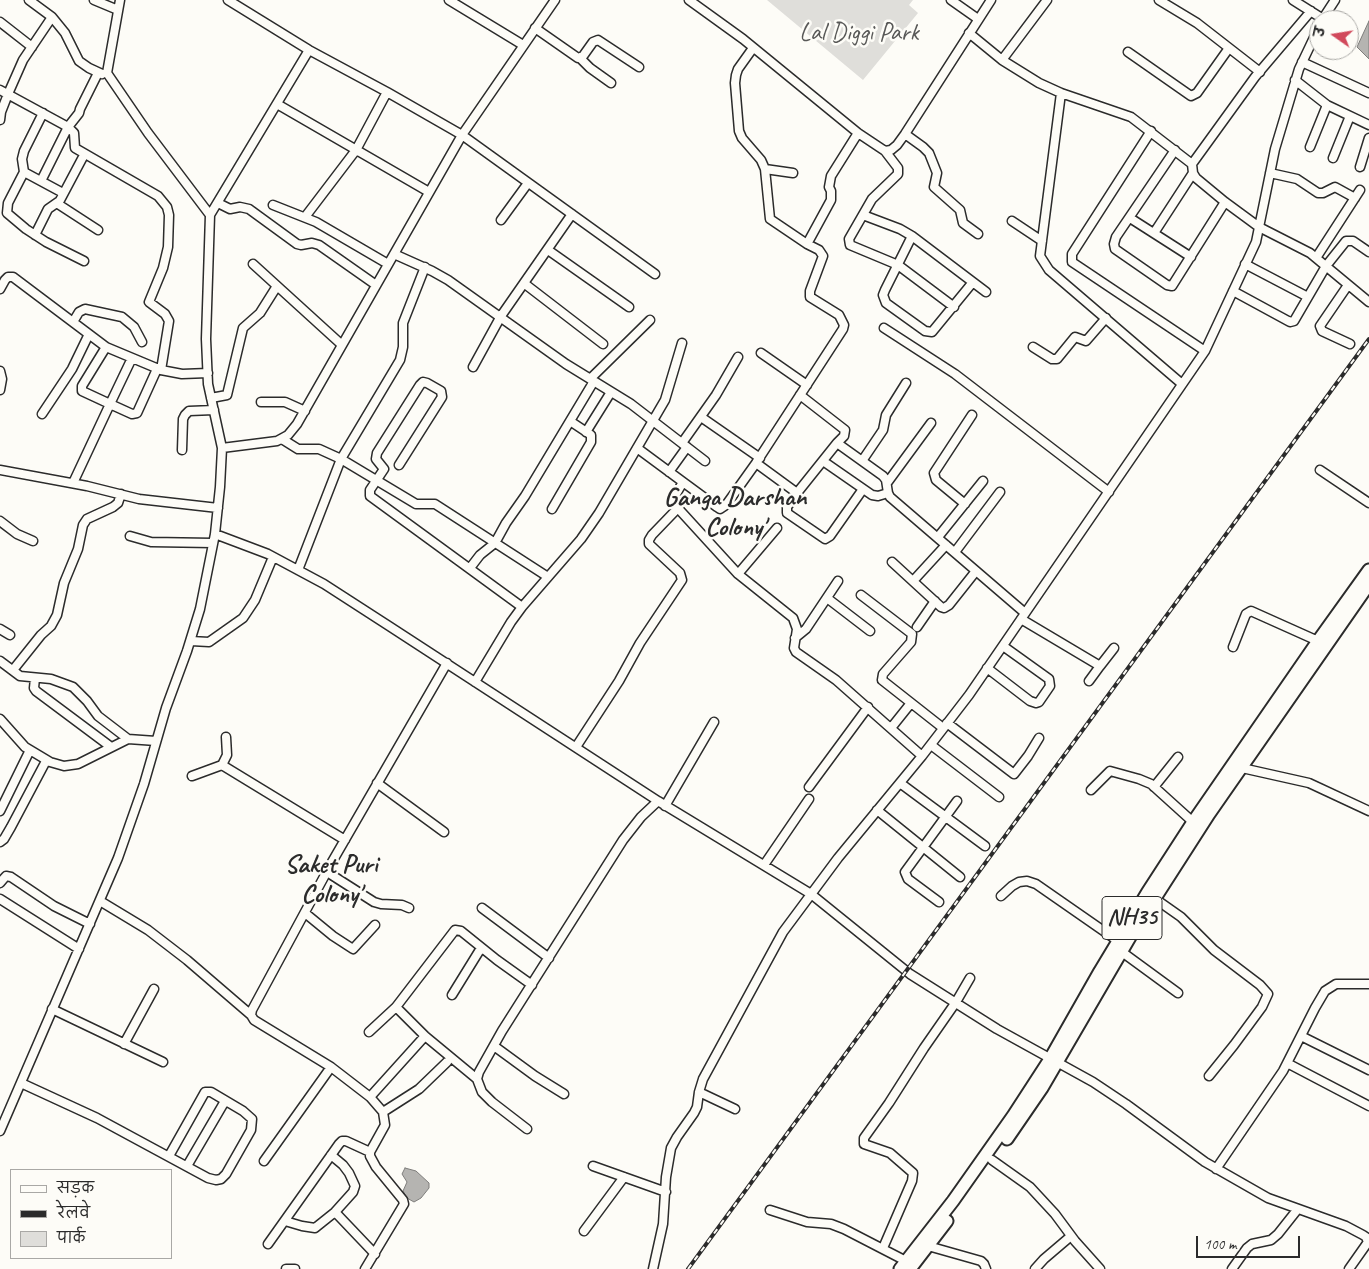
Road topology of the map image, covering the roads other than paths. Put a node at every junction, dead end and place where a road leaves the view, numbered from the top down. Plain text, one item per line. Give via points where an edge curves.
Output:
1 (28, 0) edge
2 (94, 0) edge
3 (120, 0) edge
4 (228, 0) edge
5 (449, 0) edge
6 (555, 0) edge
7 (688, 0) edge
8 (951, 0) edge
9 (991, 0) edge
10 (1047, 0) edge
11 (1160, 0) edge
12 (1294, 0) edge
13 (118, 10) junction
14 (1309, 10) edge
15 (1309, 13) edge
16 (52, 17) junction
17 (978, 19) junction
18 (0, 22) edge
19 (536, 28) junction
20 (969, 33) junction
21 (523, 45) junction
22 (32, 48) junction
23 (753, 48) junction
24 (1229, 48) junction
25 (1309, 48) edge
26 (309, 50) junction
27 (1128, 52) dead end
28 (580, 58) junction
29 (1002, 60) junction
30 (1302, 62) junction
31 (638, 68) dead end
32 (1260, 72) junction
33 (98, 73) junction
34 (108, 77) junction
35 (1295, 80) junction
36 (611, 83) dead end
37 (0, 90) edge
38 (387, 92) junction
39 (1062, 93) junction
40 (1369, 93) edge
41 (8, 94) junction
42 (277, 104) junction
43 (1327, 105) junction
44 (43, 113) junction
45 (1350, 116) junction
46 (0, 120) edge
47 (1369, 125) edge
48 (68, 127) junction
49 (1151, 131) junction
50 (858, 133) junction
51 (905, 134) junction
52 (462, 135) junction
53 (1369, 138) edge
54 (1310, 147) dead end
55 (356, 150) junction
56 (1175, 150) junction
57 (885, 152) junction
58 (84, 155) junction
59 (1333, 158) dead end
60 (1192, 164) junction
61 (1360, 168) dead end
62 (765, 169) junction
63 (24, 172) junction
64 (793, 173) dead end
65 (1193, 173) junction
66 (1270, 173) junction
67 (41, 181) junction
68 (528, 183) junction
69 (1360, 190) dead end
70 (429, 192) junction
71 (63, 193) junction
72 (1355, 198) junction
73 (58, 202) junction
74 (1225, 202) junction
75 (218, 203) junction
76 (273, 205) dead end
77 (572, 214) junction
78 (210, 215) junction
79 (863, 215) junction
80 (305, 217) junction
81 (1130, 218) junction
82 (500, 220) dead end
83 (1012, 222) dead end
84 (1259, 227) junction
85 (98, 230) dead end
86 (1154, 233) junction
87 (978, 234) dead end
88 (35, 235) junction
89 (912, 236) junction
90 (1042, 241) junction
91 (807, 244) junction
92 (548, 250) junction
93 (1369, 252) edge
94 (394, 254) junction
95 (1191, 257) junction
96 (1316, 258) junction
97 (84, 261) dead end
98 (253, 264) dead end
99 (388, 264) junction
100 (1245, 264) junction
101 (898, 266) junction
102 (1326, 266) junction
103 (425, 267) junction
104 (655, 274) dead end
105 (972, 282) junction
106 (525, 284) junction
107 (376, 285) junction
108 (1348, 285) junction
109 (277, 286) junction
110 (0, 289) edge
111 (1233, 291) junction
112 (986, 292) dead end
113 (1308, 297) junction
114 (1369, 302) edge
115 (629, 307) dead end
116 (954, 307) junction
117 (501, 316) junction
118 (1106, 318) junction
119 (650, 320) dead end
120 (72, 322) junction
121 (884, 328) dead end
122 (88, 334) junction
123 (142, 342) dead end
124 (603, 344) dead end
125 (682, 344) dead end
126 (1350, 344) dead end
127 (342, 345) junction
128 (106, 347) junction
129 (1033, 347) dead end
130 (1205, 351) junction
131 (761, 353) dead end
132 (738, 357) dead end
133 (132, 358) junction
134 (474, 367) dead end
135 (159, 369) junction
136 (0, 371) edge
137 (208, 373) junction
138 (592, 380) junction
139 (906, 383) dead end
140 (1182, 384) junction
141 (806, 385) junction
142 (0, 390) edge
143 (611, 392) junction
144 (800, 395) junction
145 (211, 398) junction
146 (261, 402) dead end
147 (110, 404) junction
148 (214, 410) junction
149 (305, 410) junction
150 (42, 414) dead end
151 (972, 415) dead end
152 (701, 417) junction
153 (570, 420) junction
154 (653, 420) junction
155 (931, 423) dead end
156 (586, 432) junction
157 (282, 439) junction
158 (838, 443) junction
159 (684, 445) junction
160 (222, 448) junction
161 (637, 448) junction
162 (182, 450) dead end
163 (341, 459) junction
164 (758, 460) junction
165 (705, 461) dead end
166 (862, 461) junction
167 (823, 462) junction
168 (399, 465) dead end
169 (0, 470) edge
170 (1320, 470) dead end
171 (670, 472) junction
172 (376, 481) junction
173 (983, 481) dead end
174 (683, 482) junction
175 (73, 483) junction
176 (887, 484) junction
177 (863, 489) junction
178 (1000, 492) dead end
179 (1108, 492) junction
180 (797, 493) junction
181 (888, 493) junction
182 (121, 494) junction
183 (1369, 503) edge
184 (964, 504) junction
185 (218, 508) junction
186 (678, 508) junction
187 (552, 509) dead end
188 (0, 521) edge
189 (778, 528) dead end
190 (215, 534) junction
191 (130, 536) dead end
192 (938, 537) junction
193 (32, 541) dead end
194 (213, 543) junction
195 (495, 543) junction
196 (946, 545) junction
197 (955, 552) junction
198 (273, 557) junction
199 (892, 562) dead end
200 (470, 568) junction
201 (298, 570) junction
202 (1369, 570) edge
203 (976, 571) junction
204 (738, 574) junction
205 (548, 577) junction
206 (838, 581) dead end
207 (913, 582) junction
208 (1369, 584) edge
209 (861, 596) dead end
210 (826, 598) junction
211 (935, 601) junction
212 (522, 607) junction
213 (1023, 616) junction
214 (917, 627) dead end
215 (0, 629) edge
216 (870, 631) dead end
217 (10, 635) dead end
218 (795, 638) junction
219 (191, 641) junction
220 (1318, 641) junction
221 (1003, 646) junction
222 (1114, 648) dead end
223 (1233, 648) dead end
224 (0, 661) edge
225 (446, 663) junction
226 (1100, 666) junction
227 (987, 668) junction
228 (13, 670) junction
229 (34, 678) junction
230 (1089, 681) dead end
231 (475, 682) junction
232 (911, 703) junction
233 (868, 707) junction
234 (0, 719) edge
235 (714, 722) dead end
236 (946, 726) junction
237 (891, 728) junction
238 (226, 736) dead end
239 (128, 738) junction
240 (1039, 738) dead end
241 (156, 741) junction
242 (930, 745) junction
243 (111, 747) junction
244 (576, 747) junction
245 (30, 750) junction
246 (922, 756) junction
247 (1178, 758) dead end
248 (46, 761) junction
249 (222, 765) junction
250 (1242, 768) junction
251 (192, 776) dead end
252 (377, 783) junction
253 (900, 783) junction
254 (809, 786) dead end
255 (1154, 787) junction
256 (1091, 790) dead end
257 (999, 796) dead end
258 (809, 799) dead end
259 (658, 801) junction
260 (957, 801) dead end
261 (665, 806) junction
262 (877, 810) junction
263 (0, 811) edge
264 (1369, 811) edge
265 (945, 817) junction
266 (1193, 822) junction
267 (444, 832) dead end
268 (345, 840) junction
269 (0, 842) edge
270 (985, 846) dead end
271 (922, 847) junction
272 (764, 866) junction
273 (327, 872) junction
274 (960, 878) dead end
275 (0, 883) edge
276 (811, 894) junction
277 (1002, 896) dead end
278 (1154, 898) junction
279 (0, 899) edge
280 (100, 901) junction
281 (939, 902) dead end
282 (409, 908) dead end
283 (482, 908) dead end
284 (305, 913) junction
285 (90, 924) junction
286 (376, 925) dead end
287 (1120, 946) junction
288 (481, 948) junction
289 (79, 949) junction
290 (549, 958) junction
291 (970, 978) dead end
292 (1369, 984) edge
293 (532, 985) junction
294 (154, 990) dead end
295 (1178, 993) dead end
296 (452, 995) dead end
297 (956, 1002) junction
298 (396, 1007) junction
299 (52, 1009) junction
300 (251, 1015) junction
301 (369, 1032) dead end
302 (425, 1036) junction
303 (1301, 1036) junction
304 (124, 1044) junction
305 (494, 1046) junction
306 (1054, 1061) junction
307 (163, 1062) dead end
308 (447, 1062) dead end
309 (1287, 1063) junction
310 (330, 1067) junction
311 (1369, 1070) edge
312 (1208, 1076) dead end
313 (477, 1079) junction
314 (21, 1083) junction
315 (699, 1092) junction
316 (564, 1094) dead end
317 (370, 1097) junction
318 (225, 1101) junction
319 (1369, 1106) edge
320 (0, 1109) edge
321 (734, 1109) dead end
322 (383, 1112) junction
323 (8, 1113) junction
324 (528, 1129) dead end
325 (0, 1131) edge
326 (370, 1152) junction
327 (331, 1155) junction
328 (169, 1156) junction
329 (992, 1160) junction
330 (264, 1161) dead end
331 (187, 1166) junction
332 (593, 1166) dead end
333 (1216, 1169) junction
334 (624, 1177) junction
335 (666, 1192) junction
336 (770, 1210) dead end
337 (1297, 1210) junction
338 (334, 1212) junction
339 (285, 1221) junction
340 (584, 1231) dead end
341 (1071, 1236) junction
342 (1368, 1237) edge
343 (268, 1244) dead end
344 (928, 1246) junction
345 (883, 1248) junction
346 (375, 1254) junction
347 (905, 1266) edge
348 (286, 1269) edge
349 (295, 1269) edge
350 (365, 1269) edge
351 (653, 1269) edge
352 (986, 1269) edge
353 (1035, 1269) edge
354 (1100, 1269) edge
355 (1232, 1269) edge
356 (1349, 1269) edge

1 - 16 street
2 - 13 street
3 - 13 street
4 - 26 street
5 - 21 street
6 - 19 street
7 - 23 street
8 - 17 street
9 - 17 street
10 - 29 street
11 - 24 street
12 - 14 street
13 - 34 street via 106,68
15 - 32 street
16 - 22 street
16 - 33 street via 65,33 79,61
17 - 20 street
18 - 22 street
19 - 21 street
19 - 28 street
20 - 29 street
20 - 51 street
21 - 52 street
22 - 41 street
23 - 50 street
23 - 62 street via 736,74 738,125 742,138
24 - 27 street via 1197,93 1191,96
24 - 32 street
25 - 30 street
26 - 38 street
26 - 42 street
28 - 31 street via 598,40
28 - 36 street
29 - 39 street
30 - 35 street
30 - 40 street
32 - 60 street
33 - 34 street
33 - 48 street via 80,113
34 - 78 street
35 - 43 street
35 - 66 street
37 - 41 street
38 - 52 street
38 - 55 street
39 - 49 street via 1131,117
39 - 90 street
41 - 44 street
41 - 46 street
42 - 55 street
42 - 75 street
43 - 45 street
43 - 54 street
44 - 48 street
44 - 63 street via 24,151
45 - 47 street
45 - 59 street
48 - 58 street via 74,134 75,148
48 - 67 street
49 - 56 street
49 - 130 street via 1072,254 1072,262
50 - 57 street
50 - 91 street via 832,176 829,187 831,200
51 - 57 street via 897,145
51 - 87 street via 929,153 937,173 934,187 960,210 964,223
52 - 68 street
52 - 70 street
53 - 61 street
55 - 70 street
55 - 80 street
56 - 60 street
56 - 81 street
57 - 79 street via 898,168 898,174 872,199
58 - 71 street
58 - 135 street via 158,196 167,207 168,247 149,302 166,314 168,321
60 - 65 street
62 - 64 street
62 - 91 street via 770,219
63 - 67 street
63 - 88 street via 8,203 7,213
65 - 74 street
65 - 86 street
66 - 72 street via 1297,179 1318,193 1335,188
66 - 84 street
67 - 71 street
68 - 77 street
68 - 82 street
69 - 72 street
70 - 94 street
71 - 73 street
72 - 96 street
73 - 85 street via 60,207
73 - 88 street via 48,209
74 - 84 street
74 - 95 street
75 - 78 street
75 - 107 street via 230,209 249,209 297,244 319,245
76 - 80 street
77 - 92 street
77 - 104 street
78 - 137 street
79 - 89 street
79 - 101 street via 849,239 850,245
80 - 99 street
81 - 86 street
81 - 95 street via 1116,237 1115,248 1167,286 1175,283
83 - 90 street
84 - 96 street
84 - 100 street via 1256,242
86 - 95 street
88 - 97 street
89 - 101 street
89 - 105 street
90 - 118 street via 1040,256 1049,270
91 - 141 street via 823,256 810,297 839,315 844,324
92 - 106 street
92 - 115 street
93 - 102 street via 1353,241 1346,241
94 - 99 street
94 - 103 street
96 - 102 street
98 - 109 street
99 - 107 street
100 - 111 street
100 - 113 street
101 - 116 street
101 - 116 street via 884,290 884,300 925,331 936,330
102 - 108 street
102 - 113 street
103 - 117 street
103 - 163 street via 402,323 400,360
105 - 112 street
105 - 116 street
106 - 117 street
106 - 124 street
107 - 127 street
108 - 114 street
108 - 126 street via 1320,326 1322,331
109 - 127 street
109 - 145 street via 260,313 244,328 227,395
110 - 120 street via 8,277 14,277
111 - 113 street via 1290,322 1294,321
111 - 130 street
117 - 134 street
117 - 138 street
118 - 129 street via 1086,341 1075,337 1057,359
118 - 140 street
119 - 138 street
120 - 122 street
120 - 123 street via 85,309 122,317 134,327
121 - 179 street via 955,374
122 - 128 street
122 - 150 street via 72,369
125 - 154 street via 669,392
127 - 149 street
128 - 133 street
128 - 147 street via 82,391
130 - 140 street
131 - 141 street
132 - 152 street
133 - 135 street
133 - 147 street
135 - 137 street via 182,374
135 - 147 street via 137,414
136 - 142 street
137 - 145 street
138 - 143 street
138 - 153 street
139 - 166 street via 886,415 883,430
140 - 179 street
141 - 144 street
143 - 154 street
143 - 156 street
144 - 158 street via 845,430
144 - 164 street
145 - 148 street
146 - 149 street via 285,402
147 - 175 street
148 - 160 street
148 - 162 street via 189,411 185,415
149 - 157 street via 298,424
151 - 184 street via 934,473 936,480
152 - 159 street
152 - 164 street
153 - 156 street
153 - 195 street
154 - 159 street
154 - 161 street
155 - 176 street
156 - 187 street via 591,435 592,442
157 - 160 street
157 - 163 street via 298,449 318,449
158 - 166 street
158 - 167 street
159 - 165 street
159 - 171 street
160 - 185 street
161 - 171 street
161 - 205 street via 592,525
163 - 172 street
163 - 201 street
164 - 174 street via 723,508
164 - 180 street
166 - 176 street via 883,476
167 - 177 street
167 - 180 street
168 - 172 street via 442,397 441,391 427,382 420,385 377,453 376,459 384,469
169 - 175 street
170 - 183 street
171 - 174 street
172 - 195 street via 416,504 435,504
172 - 200 street via 370,490 373,499
173 - 184 street
174 - 186 street via 675,497
175 - 182 street
176 - 181 street
177 - 180 street via 825,539 787,513 787,507
177 - 181 street via 876,496
178 - 197 street
179 - 213 street
181 - 192 street
182 - 185 street via 162,503
182 - 228 street via 113,508 87,519 83,525 57,615
184 - 192 street
185 - 190 street
186 - 204 street
186 - 244 street via 652,535 649,544 680,573 682,580
188 - 193 street
189 - 204 street
190 - 194 street
190 - 198 street
191 - 194 street via 150,542
192 - 196 street
194 - 219 street
195 - 200 street
195 - 205 street
196 - 197 street
196 - 207 street
197 - 203 street
198 - 201 street
198 - 219 street via 255,600 243,618 209,642
199 - 207 street
200 - 212 street
201 - 225 street
202 - 220 highway, NH35
203 - 211 street via 947,608
203 - 213 street
204 - 218 street via 794,618
205 - 212 street
206 - 210 street
207 - 211 street
208 - 250 highway, NH35
209 - 232 street via 912,634 911,642 883,674 882,680
210 - 216 street
210 - 218 street via 806,629
211 - 214 street
212 - 231 street
213 - 221 street
213 - 226 street
215 - 217 street
218 - 233 street via 794,648 799,655
219 - 241 street
220 - 223 street via 1251,611 1246,614
220 - 266 highway, NH35
221 - 227 street
221 - 227 street via 1049,680 1050,686 1039,702 1030,701
222 - 226 street
224 - 228 street
225 - 231 street
225 - 252 street
226 - 230 street
227 - 236 street
228 - 229 street via 20,676
229 - 239 street via 60,681 73,687 98,716
229 - 243 street via 36,691
231 - 244 street
232 - 236 street
232 - 237 street
233 - 237 street
233 - 254 street
234 - 245 street
235 - 261 street
236 - 240 street via 1014,774
236 - 242 street
237 - 246 street
238 - 249 street via 227,755
239 - 241 street
239 - 243 street
241 - 280 street via 134,814
242 - 246 street
242 - 257 street
243 - 248 street via 78,764 64,766
244 - 259 street
245 - 248 street
245 - 263 street
246 - 253 street
247 - 255 street
248 - 269 street
249 - 251 street
249 - 268 street
250 - 264 street via 1308,783
250 - 278 highway, NH35
252 - 267 street
252 - 268 street
253 - 262 street
253 - 265 street
255 - 256 street via 1113,770 1106,772
255 - 266 street
258 - 272 street
259 - 261 street
259 - 290 street via 623,840
260 - 265 street
261 - 272 street
262 - 271 street
262 - 276 street
265 - 270 street
265 - 271 street
266 - 287 highway, NH35 via 1147,893
268 - 273 street
271 - 274 street
271 - 281 street via 905,875
272 - 276 street
273 - 282 street via 374,902 402,904
273 - 284 street
275 - 285 street via 6,876 11,877 54,906
276 - 297 street via 910,974
276 - 315 street via 768,958
277 - 287 street via 1019,882 1036,884
278 - 287 highway, NH35
278 - 312 street via 1181,916 1214,950 1268,994 1234,1045
279 - 289 street
280 - 285 street
280 - 300 street via 156,936
283 - 290 street
284 - 286 street via 353,949
284 - 300 street via 254,1003
285 - 289 street
287 - 295 street
287 - 306 highway, NH35
288 - 293 street
288 - 296 street
288 - 298 street via 461,931 455,930
289 - 299 street
290 - 293 street
291 - 297 street
292 - 303 street via 1344,983 1330,987
293 - 305 street
294 - 304 street
297 - 306 street
297 - 345 street via 863,1140 864,1144 890,1153 914,1173
298 - 301 street
298 - 302 street
299 - 304 street
299 - 314 street
300 - 310 street via 261,1025
302 - 313 street
302 - 317 street
303 - 309 street
303 - 311 street
304 - 307 street
305 - 313 street
305 - 316 street
306 - 329 highway, NH35 via 1028,1109
306 - 333 street via 1093,1082
306 - 347 highway, NH35
308 - 322 street via 419,1089
309 - 319 street
309 - 333 street
310 - 317 street
310 - 330 street
313 - 324 street via 482,1092
314 - 323 street
314 - 328 street via 90,1114
315 - 321 street
315 - 335 street via 697,1107 671,1148
317 - 322 street
318 - 328 street via 205,1092
318 - 331 street
318 - 331 street via 252,1120 251,1130 226,1174 216,1180
320 - 323 street
322 - 326 street via 385,1125
323 - 325 street
326 - 327 street via 342,1141
326 - 346 street via 376,1167 404,1204
327 - 338 street via 343,1165 355,1186 348,1199
327 - 339 street
328 - 331 street
329 - 341 street via 1030,1187
329 - 344 highway, NH35
332 - 334 street
333 - 337 street
334 - 335 street
334 - 340 street
335 - 351 street
336 - 345 street via 807,1222 844,1228
337 - 342 street
337 - 355 street via 1271,1240 1247,1248
338 - 339 street via 315,1228
338 - 346 street
339 - 343 street
341 - 353 street
341 - 354 street
342 - 356 street
344 - 347 highway, NH35
344 - 352 street via 981,1261
345 - 347 street
346 - 350 street
348 - 349 street

